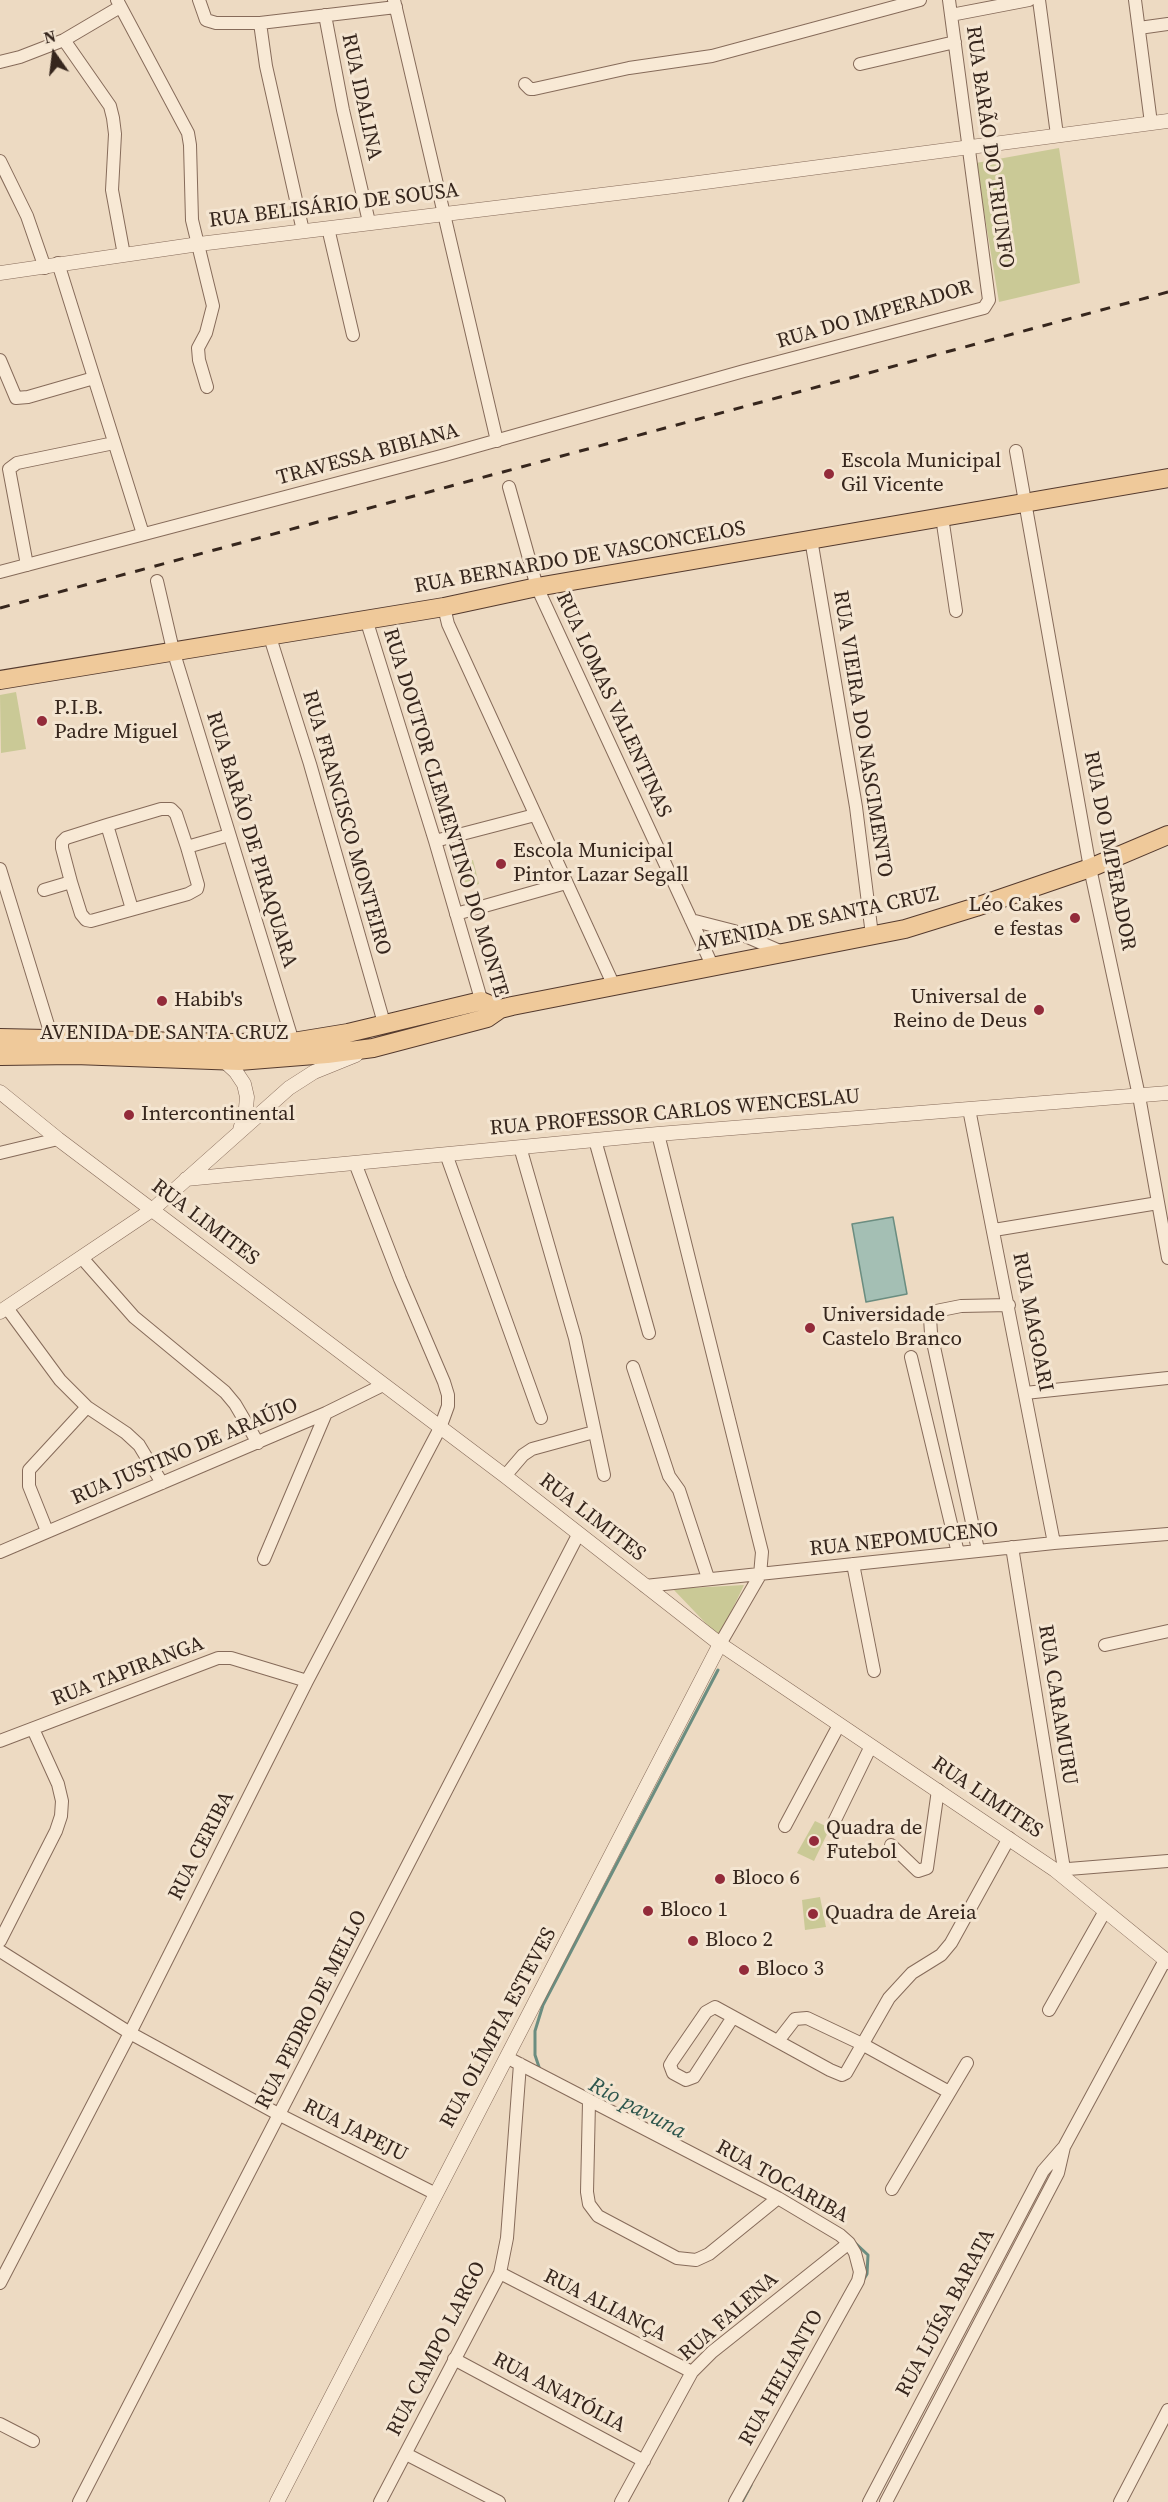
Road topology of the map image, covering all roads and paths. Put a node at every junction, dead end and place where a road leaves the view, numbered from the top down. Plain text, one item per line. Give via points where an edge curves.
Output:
1 (199, 0) edge
2 (920, 0) edge
3 (950, 0) edge
4 (1029, 0) edge
5 (1039, 0) edge
6 (1135, 0) edge
7 (119, 3) edge
8 (395, 3) edge
9 (325, 15) junction
10 (951, 15) junction
11 (260, 23) junction
12 (1168, 24) edge
13 (1139, 28) junction
14 (64, 40) junction
15 (955, 42) junction
16 (0, 62) edge
17 (860, 64) dead end
18 (525, 84) dead end
19 (1168, 121) edge
20 (1151, 123) junction
21 (1057, 135) junction
22 (969, 146) junction
23 (0, 161) edge
24 (446, 214) junction
25 (369, 222) junction
26 (328, 228) junction
27 (303, 231) junction
28 (199, 244) junction
29 (124, 255) junction
30 (52, 266) junction
31 (0, 273) edge
32 (989, 300) joint
33 (354, 335) dead end
34 (0, 360) edge
35 (744, 371) joint
36 (94, 378) junction
37 (207, 387) dead end
38 (497, 441) junction
39 (114, 443) junction
40 (1016, 451) dead end
41 (1168, 478) edge
42 (509, 487) dead end
43 (1026, 503) junction
44 (942, 517) junction
45 (143, 534) junction
46 (807, 540) junction
47 (27, 565) junction
48 (0, 572) edge
49 (157, 581) dead end
50 (537, 587) junction
51 (444, 607) junction
52 (956, 611) dead end
53 (366, 619) junction
54 (269, 634) junction
55 (173, 650) junction
56 (0, 680) edge
57 (536, 815) junction
58 (107, 825) junction
59 (229, 835) junction
60 (1168, 835) edge
61 (435, 841) junction
62 (187, 847) junction
63 (1090, 868) junction
64 (0, 869) edge
65 (71, 882) junction
66 (566, 883) junction
67 (44, 890) dead end
68 (132, 909) junction
69 (456, 914) junction
70 (691, 920) junction
71 (872, 935) junction
72 (782, 952) junction
73 (712, 965) junction
74 (614, 986) junction
75 (489, 1009) junction
76 (384, 1023) junction
77 (0, 1038) edge
78 (52, 1038) junction
79 (203, 1042) junction
80 (293, 1042) junction
81 (373, 1048) junction
82 (0, 1056) edge
83 (224, 1060) junction
84 (0, 1092) edge
85 (1168, 1093) edge
86 (1139, 1096) junction
87 (969, 1109) junction
88 (240, 1130) junction
89 (658, 1134) junction
90 (58, 1139) junction
91 (595, 1140) junction
92 (520, 1147) junction
93 (218, 1150) junction
94 (0, 1152) edge
95 (446, 1154) junction
96 (355, 1163) junction
97 (233, 1174) junction
98 (186, 1179) junction
99 (1158, 1203) junction
100 (152, 1210) junction
101 (994, 1230) junction
102 (82, 1258) junction
103 (1168, 1258) edge
104 (1009, 1305) junction
105 (3, 1310) edge
106 (649, 1333) dead end
107 (912, 1357) dead end
108 (633, 1367) dead end
109 (1168, 1378) edge
110 (383, 1385) junction
111 (1025, 1393) junction
112 (87, 1407) junction
113 (326, 1413) junction
114 (542, 1418) dead end
115 (440, 1428) junction
116 (594, 1432) junction
117 (258, 1443) junction
118 (604, 1475) dead end
119 (506, 1476) junction
120 (162, 1483) junction
121 (46, 1532) junction
122 (1168, 1534) edge
123 (579, 1535) junction
124 (1054, 1543) junction
125 (1012, 1547) junction
126 (978, 1550) junction
127 (0, 1552) edge
128 (954, 1553) junction
129 (264, 1559) dead end
130 (853, 1564) junction
131 (760, 1575) junction
132 (708, 1578) junction
133 (645, 1586) junction
134 (1168, 1631) edge
135 (720, 1644) junction
136 (1105, 1645) dead end
137 (874, 1671) dead end
138 (307, 1681) junction
139 (839, 1725) junction
140 (33, 1729) junction
141 (0, 1741) edge
142 (871, 1746) junction
143 (938, 1790) junction
144 (833, 1824) dead end
145 (785, 1826) dead end
146 (1009, 1838) junction
147 (891, 1845) dead end
148 (1168, 1861) edge
149 (1059, 1869) junction
150 (1105, 1911) junction
151 (0, 1941) edge
152 (0, 1951) edge
153 (1166, 1961) edge
154 (1049, 2010) dead end
155 (733, 2017) junction
156 (130, 2033) junction
157 (778, 2041) junction
158 (862, 2044) junction
159 (514, 2061) junction
160 (967, 2063) dead end
161 (949, 2092) junction
162 (589, 2102) junction
163 (280, 2115) junction
164 (1056, 2154) junction
165 (892, 2189) dead end
166 (436, 2194) junction
167 (777, 2198) junction
168 (849, 2242) junction
169 (860, 2272) joint
170 (500, 2273) junction
171 (0, 2283) edge
172 (454, 2359) junction
173 (692, 2372) junction
174 (1168, 2410) edge
175 (0, 2424) edge
176 (33, 2441) dead end
177 (406, 2454) junction
178 (644, 2461) junction
179 (79, 2502) edge
180 (278, 2502) edge
181 (380, 2502) edge
182 (500, 2502) edge
183 (621, 2502) edge
184 (735, 2502) edge
185 (869, 2502) edge
186 (886, 2502) edge
187 (1120, 2502) edge

1 - 11 street via 206,21
2 - 18 street via 738,51 628,68 534,89
3 - 10 street, RUA BARÃO DO TRIUNFO
4 - 10 street
5 - 21 street
6 - 13 street
7 - 14 street
7 - 28 street via 188,133 190,207
8 - 9 street
8 - 24 street
9 - 11 street
9 - 25 street, RUA IDALINA
10 - 15 street, RUA BARÃO DO TRIUNFO
11 - 27 street
12 - 13 street
13 - 20 street
14 - 16 street
14 - 29 street via 110,106 116,134 112,190
15 - 17 street
15 - 22 street, RUA BARÃO DO TRIUNFO
19 - 20 street, RUA BELISÁRIO DE SOUSA
20 - 21 street, RUA BELISÁRIO DE SOUSA
21 - 22 street, RUA BELISÁRIO DE SOUSA
22 - 24 street, RUA BELISÁRIO DE SOUSA
22 - 32 street, RUA BARÃO DO TRIUNFO
23 - 30 street
24 - 25 street, RUA BELISÁRIO DE SOUSA
24 - 38 street
25 - 26 street, RUA BELISÁRIO DE SOUSA
26 - 27 street, RUA BELISÁRIO DE SOUSA
26 - 33 street
27 - 28 street, RUA BELISÁRIO DE SOUSA
28 - 29 street, RUA BELISÁRIO DE SOUSA
28 - 37 street via 213,306 198,348
29 - 30 street, RUA BELISÁRIO DE SOUSA
30 - 31 street, RUA BELISÁRIO DE SOUSA
30 - 36 street
32 - 35 street, RUA DO IMPERADOR via 984,308
34 - 36 street via 16,398
35 - 38 street, TRAVESSA BIBIANA
36 - 39 street
38 - 45 street, TRAVESSA BIBIANA
39 - 45 street
39 - 47 street via 17,463 9,469
40 - 43 street, RUA DO IMPERADOR
41 - 43 main road, RUA BERNARDO DE VASCONCELOS
42 - 50 street, RUA LOMAS VALENTINAS
43 - 44 main road, RUA BERNARDO DE VASCONCELOS
43 - 63 street, RUA DO IMPERADOR
44 - 46 main road, RUA BERNARDO DE VASCONCELOS
44 - 52 street
45 - 47 street, TRAVESSA BIBIANA
46 - 50 main road, RUA BERNARDO DE VASCONCELOS
46 - 71 street, RUA VIEIRA DO NASCIMENTO via 856,807
47 - 48 street, TRAVESSA BIBIANA
49 - 55 street, RUA BARÃO DE PIRAQUARA
50 - 51 main road, RUA BERNARDO DE VASCONCELOS
50 - 70 street, RUA LOMAS VALENTINAS
51 - 53 main road, RUA BERNARDO DE VASCONCELOS
51 - 57 street via 448,624
53 - 54 main road, RUA BERNARDO DE VASCONCELOS
53 - 61 street, RUA DOUTOR CLEMENTINO DO MONTE
54 - 55 main road, RUA BERNARDO DE VASCONCELOS
54 - 76 street, RUA FRANCISCO MONTEIRO
55 - 56 main road, RUA BERNARDO DE VASCONCELOS
55 - 59 street, RUA BARÃO DE PIRAQUARA
57 - 61 street
57 - 66 street
58 - 62 street via 171,809
58 - 65 street via 62,842
58 - 68 street
59 - 62 street
59 - 80 street, RUA BARÃO DE PIRAQUARA
60 - 63 main road, AVENIDA DE SANTA CRUZ
61 - 69 street, RUA DOUTOR CLEMENTINO DO MONTE
62 - 68 street via 196,889
63 - 71 main road, AVENIDA DE SANTA CRUZ via 905,929
63 - 86 street, RUA DO IMPERADOR
64 - 78 street
65 - 67 street
65 - 68 street via 86,920
66 - 69 street
66 - 74 street
69 - 75 street, RUA DOUTOR CLEMENTINO DO MONTE
70 - 72 street via 734,930
70 - 73 street, RUA LOMAS VALENTINAS
71 - 72 main road, AVENIDA DE SANTA CRUZ
72 - 73 main road, AVENIDA DE SANTA CRUZ
73 - 74 main road, AVENIDA DE SANTA CRUZ
74 - 75 main road, AVENIDA DE SANTA CRUZ
75 - 76 main road, AVENIDA DE SANTA CRUZ
75 - 81 main road, AVENIDA DE SANTA CRUZ
76 - 80 main road, AVENIDA DE SANTA CRUZ
77 - 78 main road, AVENIDA DE SANTA CRUZ
78 - 79 main road, AVENIDA DE SANTA CRUZ
79 - 80 main road, AVENIDA DE SANTA CRUZ
79 - 83 street
81 - 83 main road, AVENIDA DE SANTA CRUZ
81 - 88 street via 303,1078
82 - 83 main road, AVENIDA DE SANTA CRUZ
83 - 88 street via 244,1084 247,1097
84 - 90 street, RUA LIMITES
85 - 86 street, RUA PROFESSOR CARLOS WENCESLAU
86 - 87 street, RUA PROFESSOR CARLOS WENCESLAU
86 - 99 street, RUA DO IMPERADOR
87 - 89 street, RUA PROFESSOR CARLOS WENCESLAU
87 - 101 street, RUA MAGOARI
88 - 93 street
89 - 91 street, RUA PROFESSOR CARLOS WENCESLAU
89 - 131 street via 760,1541
90 - 94 street
90 - 100 street, RUA LIMITES
91 - 92 street, RUA PROFESSOR CARLOS WENCESLAU
91 - 106 street
92 - 95 street, RUA PROFESSOR CARLOS WENCESLAU
92 - 116 street via 575,1338
93 - 97 street via 217,1164
93 - 98 street
95 - 96 street, RUA PROFESSOR CARLOS WENCESLAU
95 - 114 street
96 - 97 street, RUA PROFESSOR CARLOS WENCESLAU
96 - 115 street, RUA CERIBA via 448,1395
97 - 98 street, RUA PROFESSOR CARLOS WENCESLAU
98 - 100 street
99 - 101 street
99 - 103 street, RUA DO IMPERADOR
100 - 102 street
100 - 110 street, RUA LIMITES
101 - 104 street, RUA MAGOARI
102 - 105 street
102 - 117 street via 134,1317 225,1392
104 - 111 street, RUA MAGOARI
104 - 126 street via 962,1306 936,1311 930,1318
105 - 112 street
107 - 128 street
108 - 132 street
109 - 111 street
110 - 113 street, RUA JUSTINO DE ARAÚJO
110 - 115 street, RUA LIMITES
111 - 124 street, RUA MAGOARI
112 - 120 street via 139,1446
112 - 121 street via 29,1470 29,1486
113 - 117 street, RUA JUSTINO DE ARAÚJO
113 - 129 street
115 - 119 street, RUA LIMITES
115 - 138 street, RUA CERIBA
116 - 118 street
116 - 119 street via 532,1449
117 - 120 street, RUA JUSTINO DE ARAÚJO
119 - 123 street, RUA LIMITES
120 - 121 street, RUA JUSTINO DE ARAÚJO
121 - 127 street, RUA JUSTINO DE ARAÚJO
122 - 124 street, RUA NEPOMUCENO
123 - 133 street, RUA LIMITES
123 - 163 street, RUA PEDRO DE MELLO
124 - 125 street, RUA NEPOMUCENO
125 - 126 street, RUA NEPOMUCENO
125 - 149 street, RUA CARAMURU
126 - 128 street, RUA NEPOMUCENO
128 - 130 street, RUA NEPOMUCENO
130 - 131 street, RUA NEPOMUCENO
130 - 137 street
131 - 132 street, RUA NEPOMUCENO
131 - 135 street, RUA OLÍMPIA ESTEVES
132 - 133 street, RUA NEPOMUCENO
133 - 135 street, RUA LIMITES
134 - 136 street
135 - 139 street, RUA LIMITES
135 - 159 street, RUA OLÍMPIA ESTEVES
138 - 140 street, RUA TAPIRANGA via 231,1658 218,1658
138 - 156 street, RUA CERIBA
139 - 142 street, RUA LIMITES
139 - 145 street
140 - 141 street, RUA TAPIRANGA
140 - 151 street via 58,1784 61,1816
142 - 143 street, RUA LIMITES
142 - 144 street
143 - 146 street, RUA LIMITES
143 - 147 street via 927,1868 918,1871
146 - 149 street, RUA LIMITES
146 - 158 street via 951,1943 941,1955 903,1981
148 - 149 street
149 - 150 street, RUA LIMITES
150 - 153 street, RUA LIMITES
150 - 154 street
152 - 156 street, RUA JAPEJU
153 - 164 street, RUA LUÍSA BARATA
155 - 155 street via 710,2008 670,2065 673,2073 686,2080 694,2077
155 - 157 street
156 - 163 street, RUA JAPEJU
156 - 171 street, RUA CERIBA
157 - 158 street via 800,2017
157 - 158 street via 842,2074 848,2071
158 - 161 street
159 - 162 street, RUA TOCARIBA
159 - 166 street, RUA OLÍMPIA ESTEVES
159 - 170 street, RUA CAMPO LARGO via 507,2238
160 - 161 street
161 - 165 street
162 - 167 street, RUA TOCARIBA
162 - 167 street via 589,2204 597,2216 677,2258 696,2260 709,2254
163 - 166 street, RUA JAPEJU
163 - 179 street, RUA PEDRO DE MELLO
164 - 185 street, RUA LUÍSA BARATA via 1043,2170
164 - 186 street, RUA LUÍSA BARATA via 1058,2173
166 - 180 street, RUA OLÍMPIA ESTEVES
167 - 168 street, RUA TOCARIBA
168 - 169 street, RUA TOCARIBA
168 - 173 street, RUA FALENA
169 - 184 street, RUA HELIANTO
170 - 172 street, RUA CAMPO LARGO
170 - 173 street, RUA ALIANÇA
172 - 177 street, RUA CAMPO LARGO
172 - 178 street, RUA ANATÓLIA
173 - 178 street, RUA FALENA
174 - 187 street
175 - 176 street
177 - 181 street, RUA CAMPO LARGO
177 - 182 street
178 - 183 street, RUA FALENA

